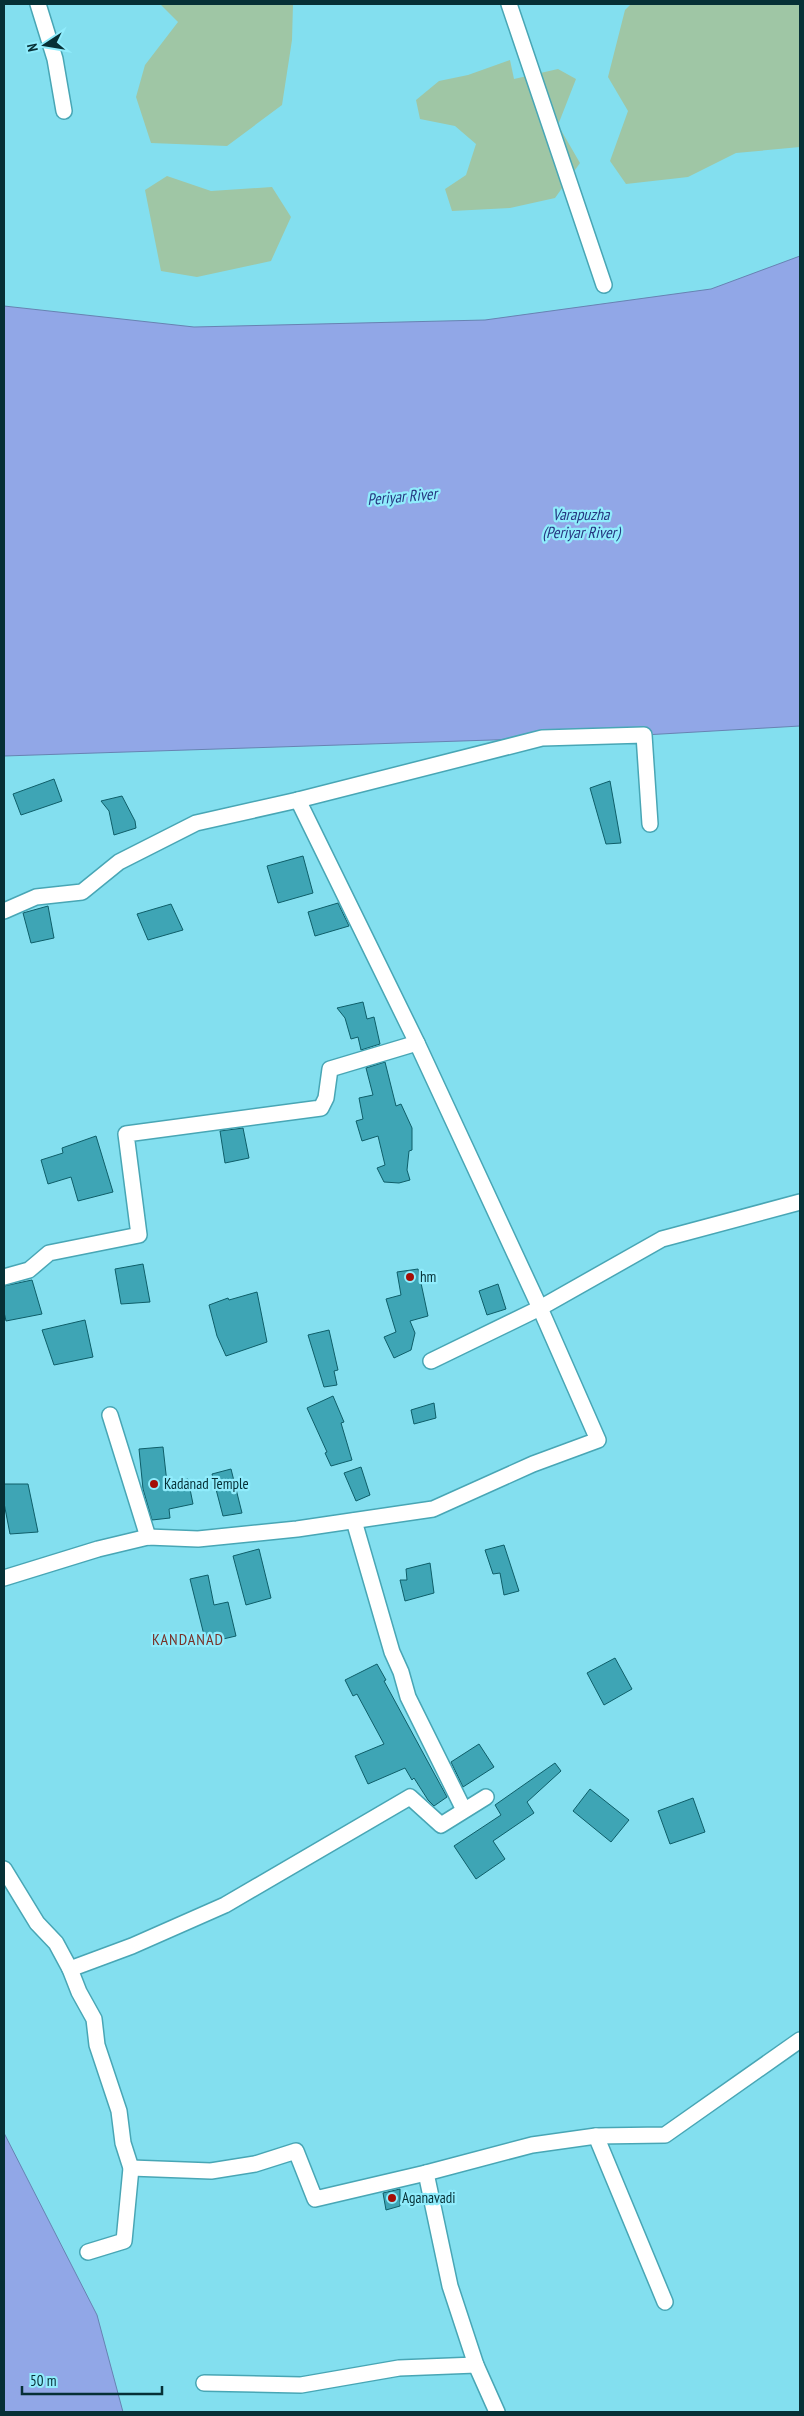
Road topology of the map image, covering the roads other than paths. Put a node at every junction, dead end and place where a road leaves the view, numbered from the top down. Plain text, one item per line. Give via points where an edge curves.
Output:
1 (38, 4) edge
2 (508, 4) edge
3 (64, 111) dead end
4 (604, 285) dead end
5 (298, 800) junction
6 (650, 824) dead end
7 (4, 911) edge
8 (416, 1043) junction
9 (800, 1202) edge
10 (4, 1277) edge
11 (540, 1308) junction
12 (431, 1361) dead end
13 (110, 1414) dead end
14 (354, 1521) junction
15 (148, 1537) junction
16 (4, 1578) edge
17 (486, 1797) dead end
18 (464, 1810) junction
19 (4, 1869) edge
20 (70, 1969) junction
21 (800, 2040) edge
22 (596, 2136) junction
23 (131, 2168) junction
24 (426, 2173) junction
25 (88, 2252) dead end
26 (665, 2302) dead end
27 (476, 2365) junction
28 (204, 2383) dead end
29 (497, 2412) edge

1 - 3 street via 55,59
2 - 4 street
5 - 6 street via 542,738 644,735
5 - 7 street via 196,823 119,862 82,892 36,897
5 - 8 street
8 - 10 street via 330,1069 326,1098 321,1108 126,1134 140,1235 49,1253 29,1270
8 - 11 street
9 - 11 street via 662,1239
11 - 12 street
11 - 14 street via 598,1440 533,1464 433,1509
13 - 15 street
14 - 15 street via 198,1539
14 - 18 street via 408,1697
15 - 16 street
17 - 18 street
18 - 20 street via 441,1825 410,1797 226,1905
19 - 20 street via 37,1924 56,1943
20 - 23 street via 94,2019
21 - 22 street via 664,2135
22 - 24 street via 532,2146
22 - 26 street
23 - 24 street via 211,2171 255,2164 296,2151 315,2199
23 - 25 street via 124,2241
24 - 27 street via 450,2286
27 - 28 street via 399,2368 301,2385
27 - 29 street

